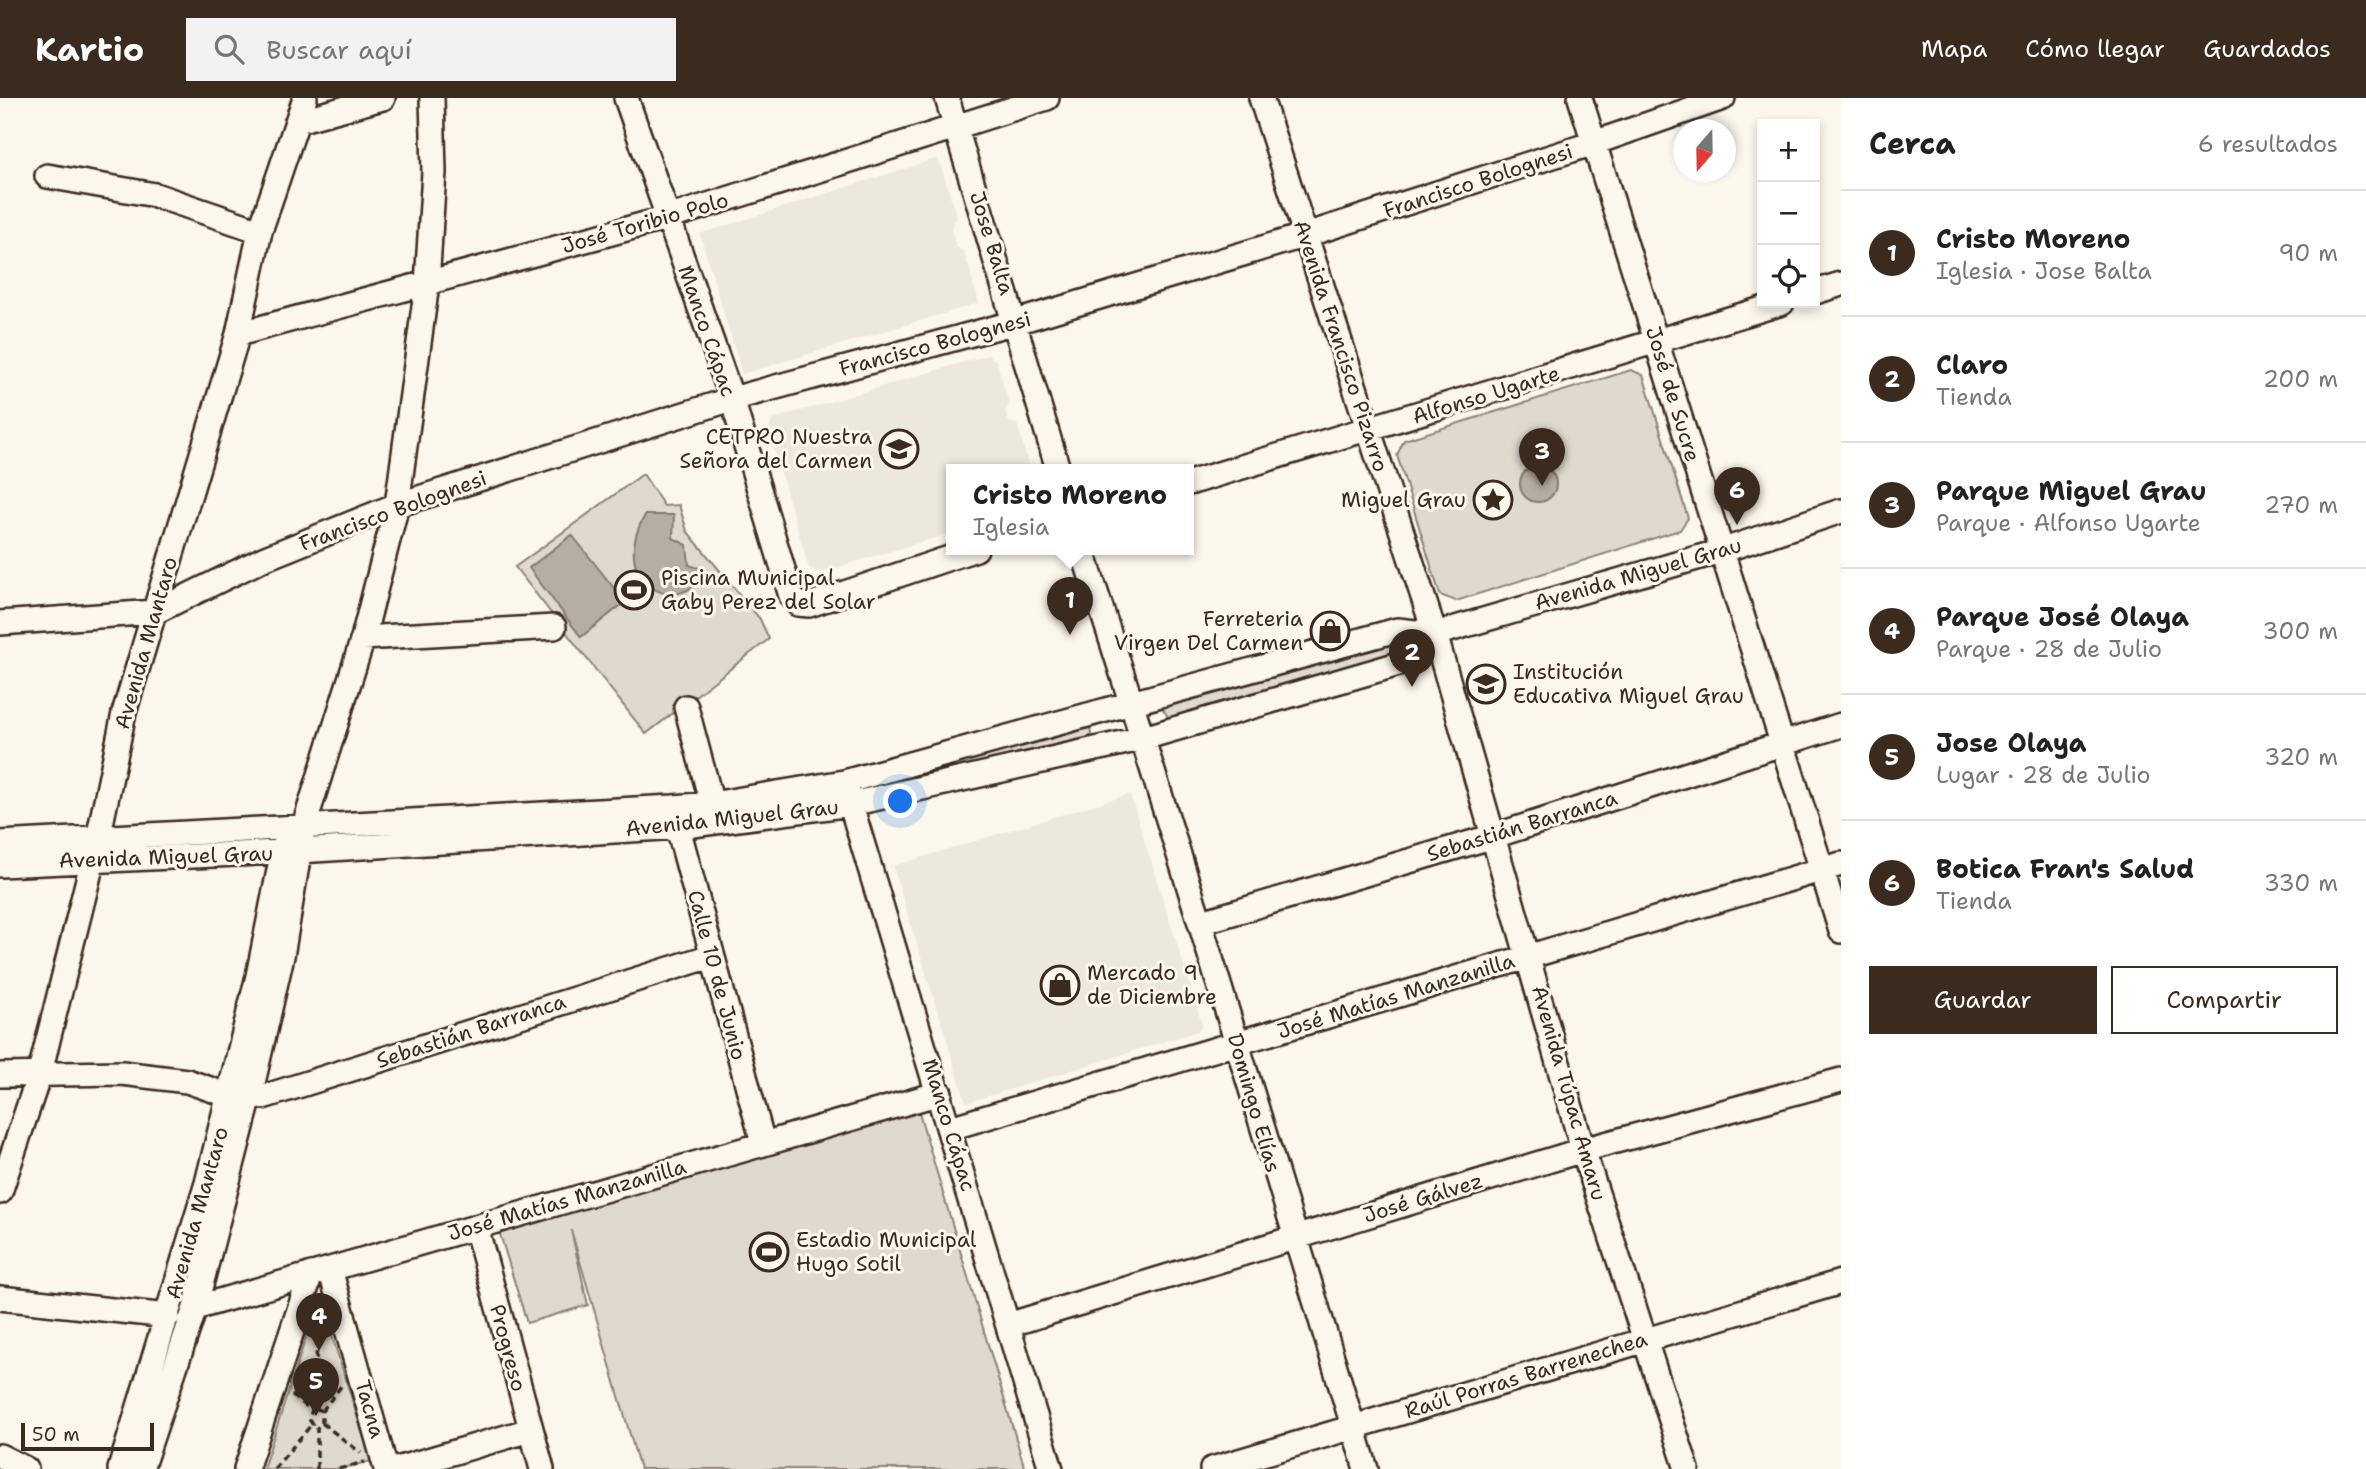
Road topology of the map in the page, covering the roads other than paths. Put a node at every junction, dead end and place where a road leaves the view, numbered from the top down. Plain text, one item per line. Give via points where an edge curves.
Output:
1 (305, 98) edge
2 (383, 98) edge
3 (432, 98) edge
4 (626, 98) edge
5 (947, 98) edge
6 (1047, 98) edge
7 (1261, 98) edge
8 (1580, 98) edge
9 (1723, 98) edge
10 (298, 121) junction
11 (955, 126) junction
12 (1594, 143) junction
13 (47, 177) dead end
14 (667, 218) junction
15 (260, 231) junction
16 (1306, 235) junction
17 (427, 284) junction
18 (1841, 284) edge
19 (1820, 290) edge
20 (1766, 308) edge
21 (1016, 322) junction
22 (238, 334) junction
23 (1658, 342) junction
24 (732, 399) junction
25 (1368, 431) junction
26 (1057, 464) edge
27 (1194, 483) edge
28 (397, 505) junction
29 (1841, 512) edge
30 (1721, 551) junction
31 (958, 555) edge
32 (1084, 555) edge
33 (155, 612) junction
34 (0, 623) edge
35 (554, 627) dead end
36 (1435, 634) junction
37 (363, 638) junction
38 (1131, 701) junction
39 (686, 707) dead end
40 (1841, 725) edge
41 (1140, 739) junction
42 (1781, 743) junction
43 (848, 793) junction
44 (712, 804) junction
45 (675, 817) junction
46 (1494, 836) junction
47 (293, 841) junction
48 (0, 843) edge
49 (96, 849) junction
50 (0, 865) edge
51 (1832, 867) edge
52 (1202, 922) junction
53 (1841, 931) edge
54 (711, 956) junction
55 (1529, 957) junction
56 (1237, 1044) junction
57 (40, 1072) junction
58 (0, 1075) edge
59 (1841, 1080) edge
60 (940, 1093) junction
61 (240, 1096) junction
62 (950, 1128) junction
63 (763, 1143) junction
64 (1583, 1150) junction
65 (0, 1192) edge
66 (476, 1227) junction
67 (1294, 1237) junction
68 (321, 1271) junction
69 (1841, 1282) edge
70 (0, 1298) edge
71 (195, 1308) junction
72 (168, 1316) junction
73 (1008, 1325) junction
74 (1645, 1338) junction
75 (1354, 1427) junction
76 (530, 1430) junction
77 (0, 1456) edge
78 (26, 1469) edge
79 (120, 1469) edge
80 (141, 1469) edge
81 (246, 1469) edge
82 (386, 1469) edge
83 (397, 1469) edge
84 (542, 1469) edge
85 (1051, 1469) edge
86 (1212, 1469) edge
87 (1366, 1469) edge
88 (1687, 1469) edge

1 - 10 street, Avenida Mantaro
2 - 10 street
3 - 17 street, Avenida Mantaro via 434,172
4 - 14 street, Manco Cápac
5 - 11 street, Jose Balta
6 - 11 street, José Toribio Polo
7 - 16 street, Avenida Francisco Pizarro
8 - 12 street, José de Sucre
9 - 12 street, Francisco Bolognesi
10 - 15 street, Avenida Mantaro
11 - 14 street, José Toribio Polo
11 - 21 street, Jose Balta
12 - 16 street, Francisco Bolognesi
12 - 23 street, José de Sucre
13 - 15 street via 155,195
14 - 17 street, José Toribio Polo
14 - 24 street, Manco Cápac
15 - 22 street, Avenida Mantaro
16 - 21 street, Francisco Bolognesi
16 - 25 street, Avenida Francisco Pizarro
17 - 22 street, José Toribio Polo
17 - 28 street, Avenida Mantaro
18 - 19 street
20 - 23 street, Alfonso Ugarte
21 - 24 street, Francisco Bolognesi
21 - 26 street, Jose Balta
22 - 33 street, Avenida Mantaro
23 - 25 street, Alfonso Ugarte
23 - 30 street, José de Sucre
24 - 28 street, Francisco Bolognesi
24 - 31 street, Manco Cápac via 798,604 809,605
25 - 27 street, Alfonso Ugarte
25 - 36 street, Avenida Francisco Pizarro
28 - 33 street, Francisco Bolognesi via 263,559
28 - 37 street, Avenida Mantaro
29 - 30 street, Avenida Miguel Grau
30 - 36 street, Avenida Miguel Grau
30 - 42 street, José de Sucre
32 - 38 street
33 - 34 street
33 - 49 street, Avenida Mantaro via 124,713
35 - 37 street
36 - 38 street, Avenida Miguel Grau via 1397,630
36 - 41 street, Avenida Miguel Grau via 1409,661
36 - 46 street, Avenida Túpac Amaru
37 - 47 street, Avenida Mantaro
38 - 41 street
38 - 43 street, Avenida Miguel Grau
39 - 44 street
40 - 42 street, Sebastián Barranca
41 - 43 street, Avenida Miguel Grau
41 - 52 street, Domingo Elías
42 - 46 street, Sebastián Barranca
42 - 51 street, José de Sucre
43 - 44 street, Avenida Miguel Grau
43 - 45 street, Avenida Miguel Grau
43 - 60 street, Manco Cápac
44 - 45 street, Avenida Miguel Grau
45 - 47 street, Avenida Miguel Grau
45 - 54 street, Calle 10 de Junio
46 - 52 street, Sebastián Barranca
46 - 55 street, Avenida Túpac Amaru
47 - 49 street, Avenida Miguel Grau
47 - 61 street, Avenida Mantaro via 258,976
48 - 49 street, Avenida Miguel Grau
49 - 50 street, Avenida Miguel Grau
49 - 57 street, Avenida Mantaro
51 - 53 street, José de Sucre
51 - 55 street, José Matías Manzanilla
52 - 56 street, Domingo Elías
54 - 61 street, Sebastián Barranca via 263,1097
54 - 63 street, Calle 10 de Junio
55 - 56 street, José Matías Manzanilla
55 - 64 street, Avenida Túpac Amaru
56 - 62 street, José Matías Manzanilla
56 - 67 street, Domingo Elías
57 - 58 street
57 - 61 street via 122,1073 187,1081
57 - 65 street, Avenida Mantaro
59 - 64 street, José Gálvez
60 - 62 street, Manco Cápac
60 - 63 street, José Matías Manzanilla
61 - 71 street
61 - 72 street, Avenida Mantaro
62 - 73 street, Manco Cápac
63 - 66 street, José Matías Manzanilla
64 - 67 street, José Gálvez
64 - 74 street, Avenida Túpac Amaru
66 - 68 street, José Matías Manzanilla
66 - 76 street, Progreso
67 - 73 street, José Gálvez
67 - 75 street, Domingo Elías
68 - 71 street, José Matías Manzanilla
68 - 81 street
68 - 82 street, Tacna
69 - 74 street, Raúl Porras Barrenechea
70 - 72 street
71 - 80 street
72 - 79 street, Avenida Mantaro
73 - 85 street, Manco Cápac
74 - 75 street, Raúl Porras Barrenechea
74 - 88 street, Avenida Túpac Amaru
75 - 86 street, Raúl Porras Barrenechea
75 - 87 street, Domingo Elías
76 - 83 street
76 - 84 street, Progreso
77 - 78 street

